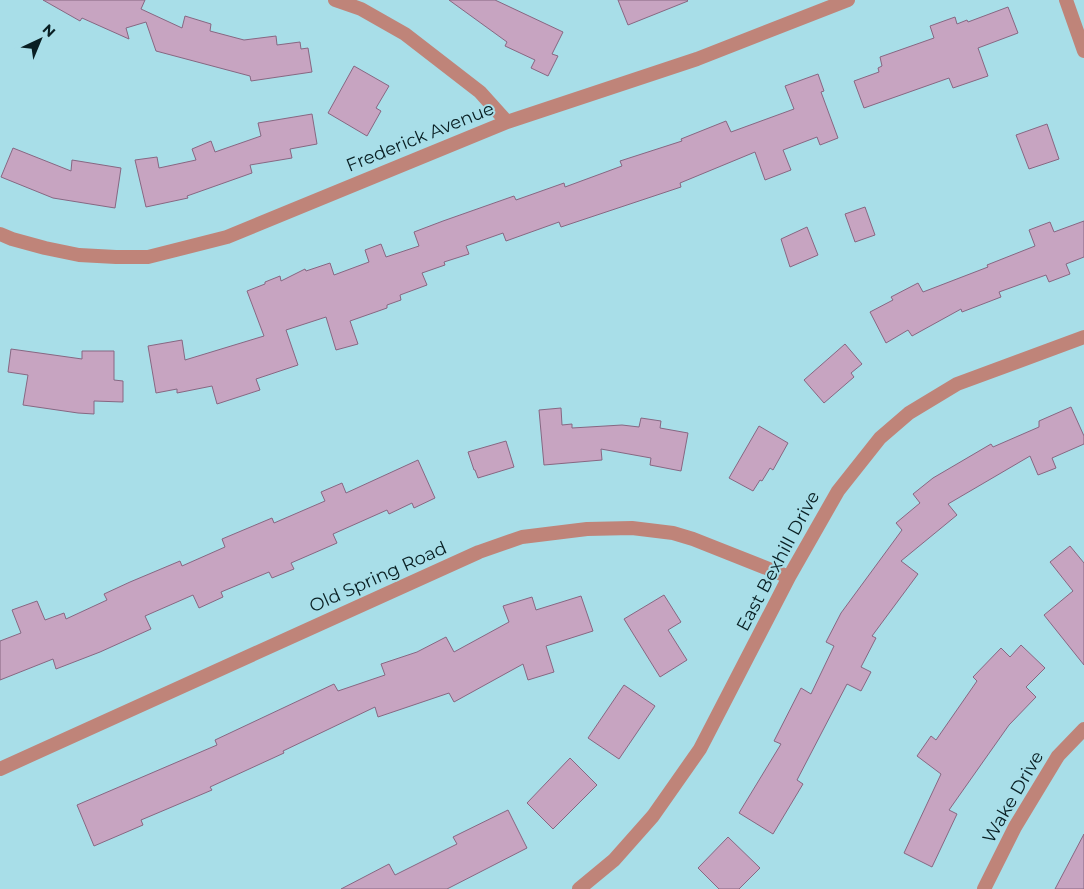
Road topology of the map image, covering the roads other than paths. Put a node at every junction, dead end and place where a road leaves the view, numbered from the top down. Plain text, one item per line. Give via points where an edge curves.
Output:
1 (335, 0) edge
2 (848, 0) edge
3 (1066, 0) edge
4 (1084, 51) edge
5 (507, 122) junction
6 (0, 234) edge
7 (1084, 337) edge
8 (789, 577) junction
9 (1084, 729) edge
10 (0, 769) edge
11 (580, 889) edge
12 (984, 889) edge

1 - 5 street via 361,9 405,34 480,92
2 - 5 street, Frederick Avenue via 697,59
3 - 4 street
5 - 6 street, Frederick Avenue via 227,237 176,251 139,258 79,255
7 - 8 street, East Bexhill Drive via 958,384 909,414 880,438 838,491
8 - 10 street, Old Spring Road via 673,533 632,528 587,529 522,537 479,552
8 - 11 street, East Bexhill Drive via 700,749 653,816 614,860
9 - 12 street, Wake Drive via 1058,756 1014,827

